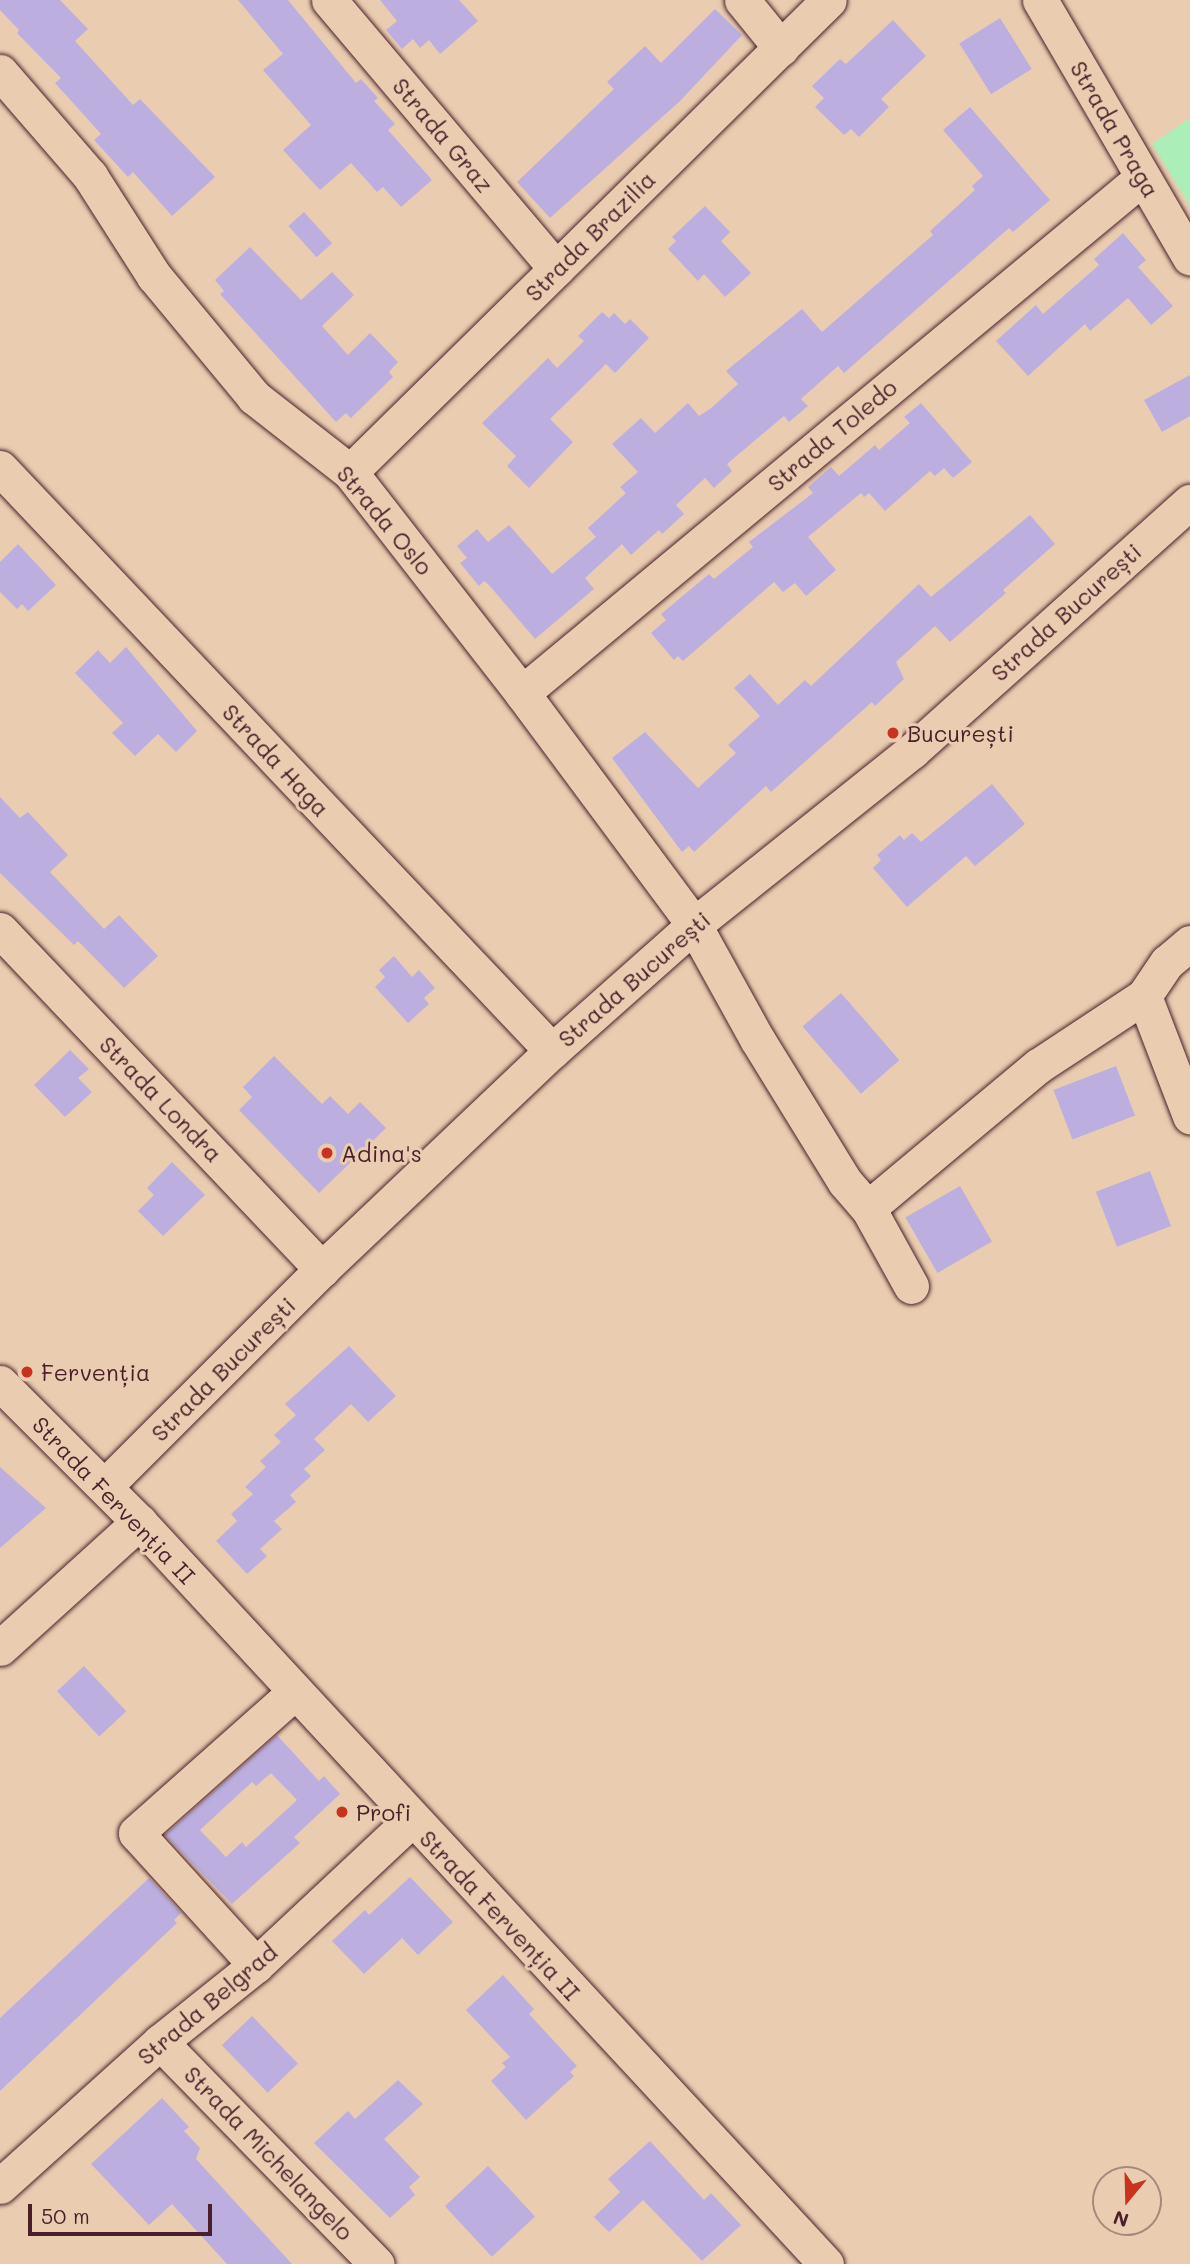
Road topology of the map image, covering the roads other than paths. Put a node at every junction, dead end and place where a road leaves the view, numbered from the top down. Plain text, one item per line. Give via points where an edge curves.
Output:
1 (329, 0) edge
2 (742, 0) edge
3 (829, 0) edge
4 (1040, 0) edge
5 (781, 48) junction
6 (0, 72) edge
7 (1143, 177) junction
8 (1190, 258) edge
9 (556, 269) junction
10 (0, 468) edge
11 (349, 471) junction
12 (1190, 502) edge
13 (522, 693) junction
14 (694, 925) junction
15 (0, 930) edge
16 (1190, 943) edge
17 (1144, 996) junction
18 (552, 1051) junction
19 (1190, 1116) edge
20 (868, 1208) junction
21 (322, 1269) junction
22 (911, 1286) dead end
23 (0, 1383) edge
24 (105, 1486) junction
25 (139, 1522) junction
26 (0, 1648) edge
27 (295, 1692) junction
28 (411, 1819) junction
29 (256, 1965) junction
30 (160, 2042) junction
31 (0, 2186) edge
32 (377, 2264) edge
33 (827, 2264) edge

1 - 9 street, Strada Graz
2 - 5 street
3 - 5 street, Strada Brazilia
4 - 7 street, Strada Praga
5 - 9 street, Strada Brazilia
6 - 11 street, Strada Oslo via 90,176 154,276 254,397
7 - 8 street, Strada Praga
7 - 13 street, Strada Toledo
9 - 11 street, Strada Brazilia
10 - 18 street, Strada Haga
11 - 13 street, Strada Oslo
12 - 14 street, Strada București via 912,751
13 - 14 street, Strada Oslo
14 - 18 street, Strada București
14 - 20 street, Strada Oslo via 722,981 801,1112 845,1182
15 - 21 street, Strada Londra
16 - 17 street via 1167,962
17 - 19 street
17 - 20 street via 1038,1066
18 - 21 street, Strada București
20 - 22 street, Strada Oslo
21 - 24 street, Strada București
23 - 24 street, Strada Fervenția II
24 - 25 street, Strada Fervenția II
25 - 26 street
25 - 27 street, Strada Fervenția II
27 - 28 street, Strada Fervenția II
27 - 29 street via 136,1833
28 - 29 street, Strada Belgrad
28 - 33 street, Strada Fervenția II
29 - 30 street, Strada Belgrad
30 - 31 street, Strada Belgrad
30 - 32 street, Strada Michelangelo

